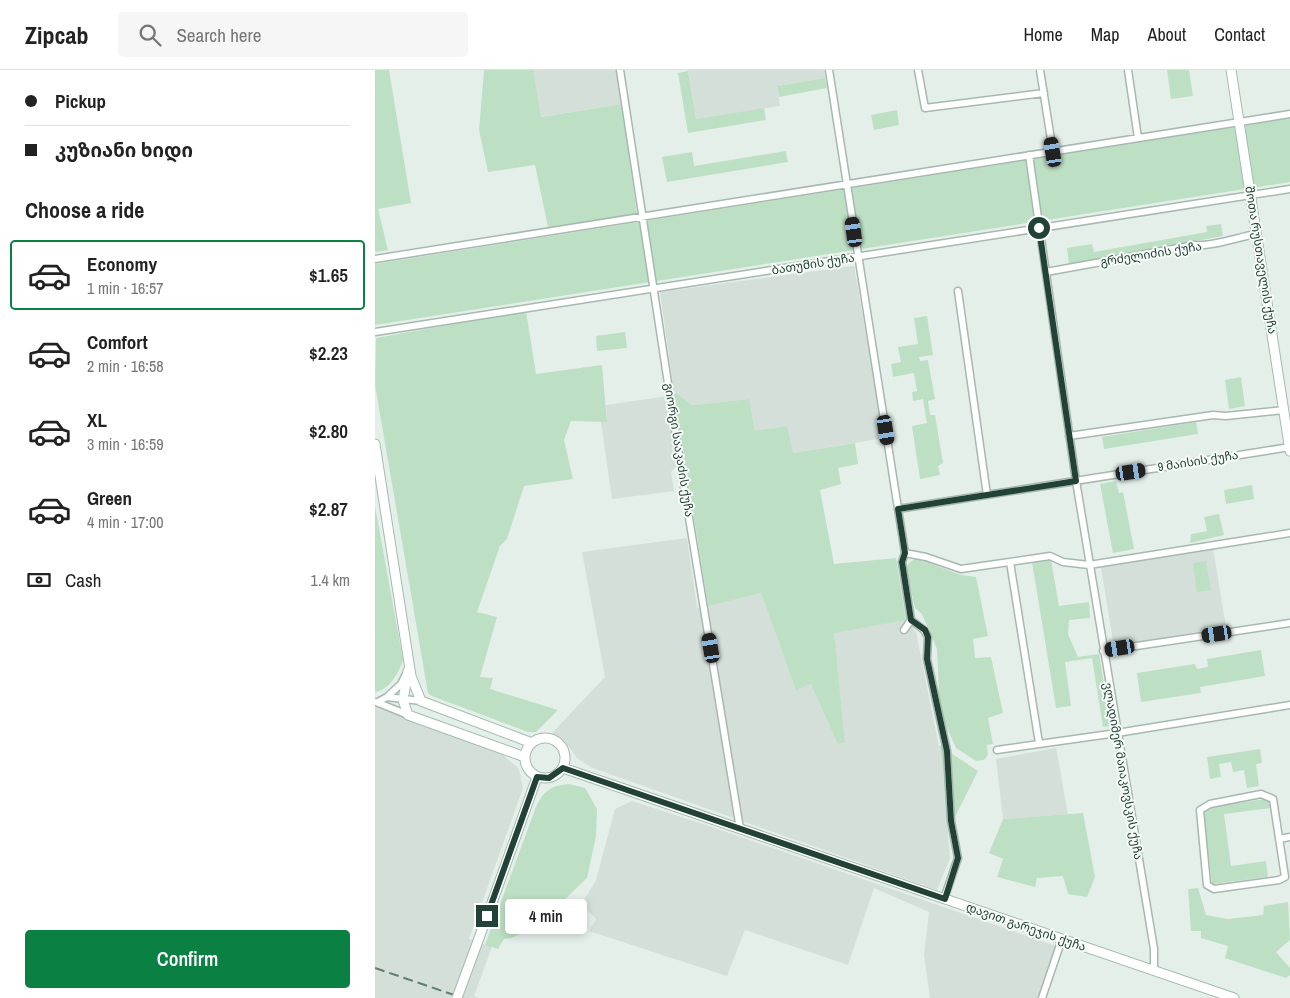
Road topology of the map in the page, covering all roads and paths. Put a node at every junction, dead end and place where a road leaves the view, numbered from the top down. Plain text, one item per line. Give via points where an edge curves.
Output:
1 (620, 70) edge
2 (829, 70) edge
3 (918, 70) edge
4 (1040, 70) edge
5 (1128, 70) edge
6 (1231, 70) edge
7 (1044, 93) junction
8 (1290, 114) edge
9 (1239, 122) junction
10 (1139, 138) junction
11 (1053, 152) junction
12 (1029, 155) junction
13 (847, 184) junction
14 (1290, 189) edge
15 (1251, 196) junction
16 (642, 216) junction
17 (1039, 228) junction
18 (1256, 234) junction
19 (858, 257) junction
20 (375, 259) edge
21 (1046, 272) junction
22 (654, 288) junction
23 (959, 291) dead end
24 (375, 332) edge
25 (1284, 410) junction
26 (1069, 436) junction
27 (375, 444) edge
28 (1290, 447) edge
29 (1290, 451) edge
30 (1076, 481) junction
31 (987, 495) junction
32 (898, 509) junction
33 (1290, 533) edge
34 (905, 553) junction
35 (1010, 562) junction
36 (1089, 565) junction
37 (911, 620) junction
38 (1290, 623) edge
39 (904, 630) dead end
40 (1103, 651) junction
41 (409, 666) junction
42 (387, 697) junction
43 (403, 700) junction
44 (421, 701) junction
45 (377, 702) edge
46 (1290, 705) edge
47 (412, 717) junction
48 (1117, 733) junction
49 (532, 743) junction
50 (1039, 743) junction
51 (997, 750) dead end
52 (525, 757) junction
53 (563, 768) junction
54 (537, 777) junction
55 (740, 829) junction
56 (1290, 837) edge
57 (1279, 839) junction
58 (945, 899) junction
59 (1062, 939) junction
60 (1154, 971) junction
61 (457, 998) edge
62 (1042, 998) edge
63 (1234, 998) edge

1 - 16 street, გიორგი სააკაძის ქუჩა
2 - 13 street
3 - 7 street via 925,108
4 - 7 street
5 - 10 street
6 - 9 main road, შოთა რუსთაველის ქუჩა
7 - 11 street
8 - 9 street
9 - 10 street
9 - 15 main road, შოთა რუსთაველის ქუჩა
10 - 11 street
11 - 12 street
12 - 13 street
12 - 17 street, ვლადიმერ მაიაკოვსკის ქუჩა
13 - 16 street
13 - 19 street
14 - 15 street, ბათუმის ქუჩა
15 - 17 street, ბათუმის ქუჩა
15 - 18 main road, შოთა რუსთაველის ქუჩა
16 - 20 street
16 - 22 street, გიორგი სააკაძის ქუჩა
17 - 19 street, ბათუმის ქუჩა
17 - 21 street, ვლადიმერ მაიაკოვსკის ქუჩა
18 - 21 street, გრძელიძის ქუჩა via 1205,246 1195,245
18 - 25 main road, შოთა რუსთაველის ქუჩა
19 - 22 street, ბათუმის ქუჩა
19 - 32 street
21 - 26 street, ვლადიმერ მაიაკოვსკის ქუჩა
22 - 24 street, ბათუმის ქუჩა
22 - 55 street, გიორგი სააკაძის ქუჩა
23 - 31 street
25 - 26 street via 1213,415
25 - 28 main road, შოთა რუსთაველის ქუჩა
26 - 30 street, ვლადიმერ მაიაკოვსკის ქუჩა
27 - 41 main road
28 - 29 main road, შოთა რუსთაველის ქუჩა
28 - 30 street, 9 მაისის ქუჩა
30 - 31 street, 9 მაისის ქუჩა
30 - 36 street, ვლადიმერ მაიაკოვსკის ქუჩა
31 - 32 street, 9 მაისის ქუჩა
32 - 34 street
33 - 36 street
34 - 35 street via 961,569
34 - 37 street via 902,562
35 - 36 street via 1050,556 1063,562
35 - 50 street
36 - 40 street, ვლადიმერ მაიაკოვსკის ქუჩა
37 - 39 street
37 - 58 street via 925,630 928,637 927,659 947,751 951,821 958,858
38 - 40 street
40 - 48 street, ვლადიმერ მაიაკოვსკის ქუჩა
41 - 42 street via 401,684
41 - 43 main road
41 - 44 main road
42 - 43 street
42 - 45 street
43 - 44 street
43 - 47 main road
44 - 49 main road
45 - 47 street
46 - 48 street
47 - 52 main road
48 - 50 street
48 - 60 street, ვლადიმერ მაიაკოვსკის ქუჩა via 1154,949
49 - 52 main road
49 - 53 main road via 544,738 558,743 565,755
50 - 51 street
52 - 54 main road via 527,767
53 - 54 main road via 549,778
53 - 55 main road, დავით გარეჯის ქუჩა
54 - 61 main road, bridge
55 - 58 main road, დავით გარეჯის ქუჩა
56 - 57 street
57 - 57 street via 1273,799 1269,797 1261,794 1204,806 1199,817 1207,885 1214,889 1285,877
58 - 59 main road, დავით გარეჯის ქუჩა
59 - 60 main road, დავით გარეჯის ქუჩა
59 - 62 street
60 - 63 main road, დავით გარეჯის ქუჩა

